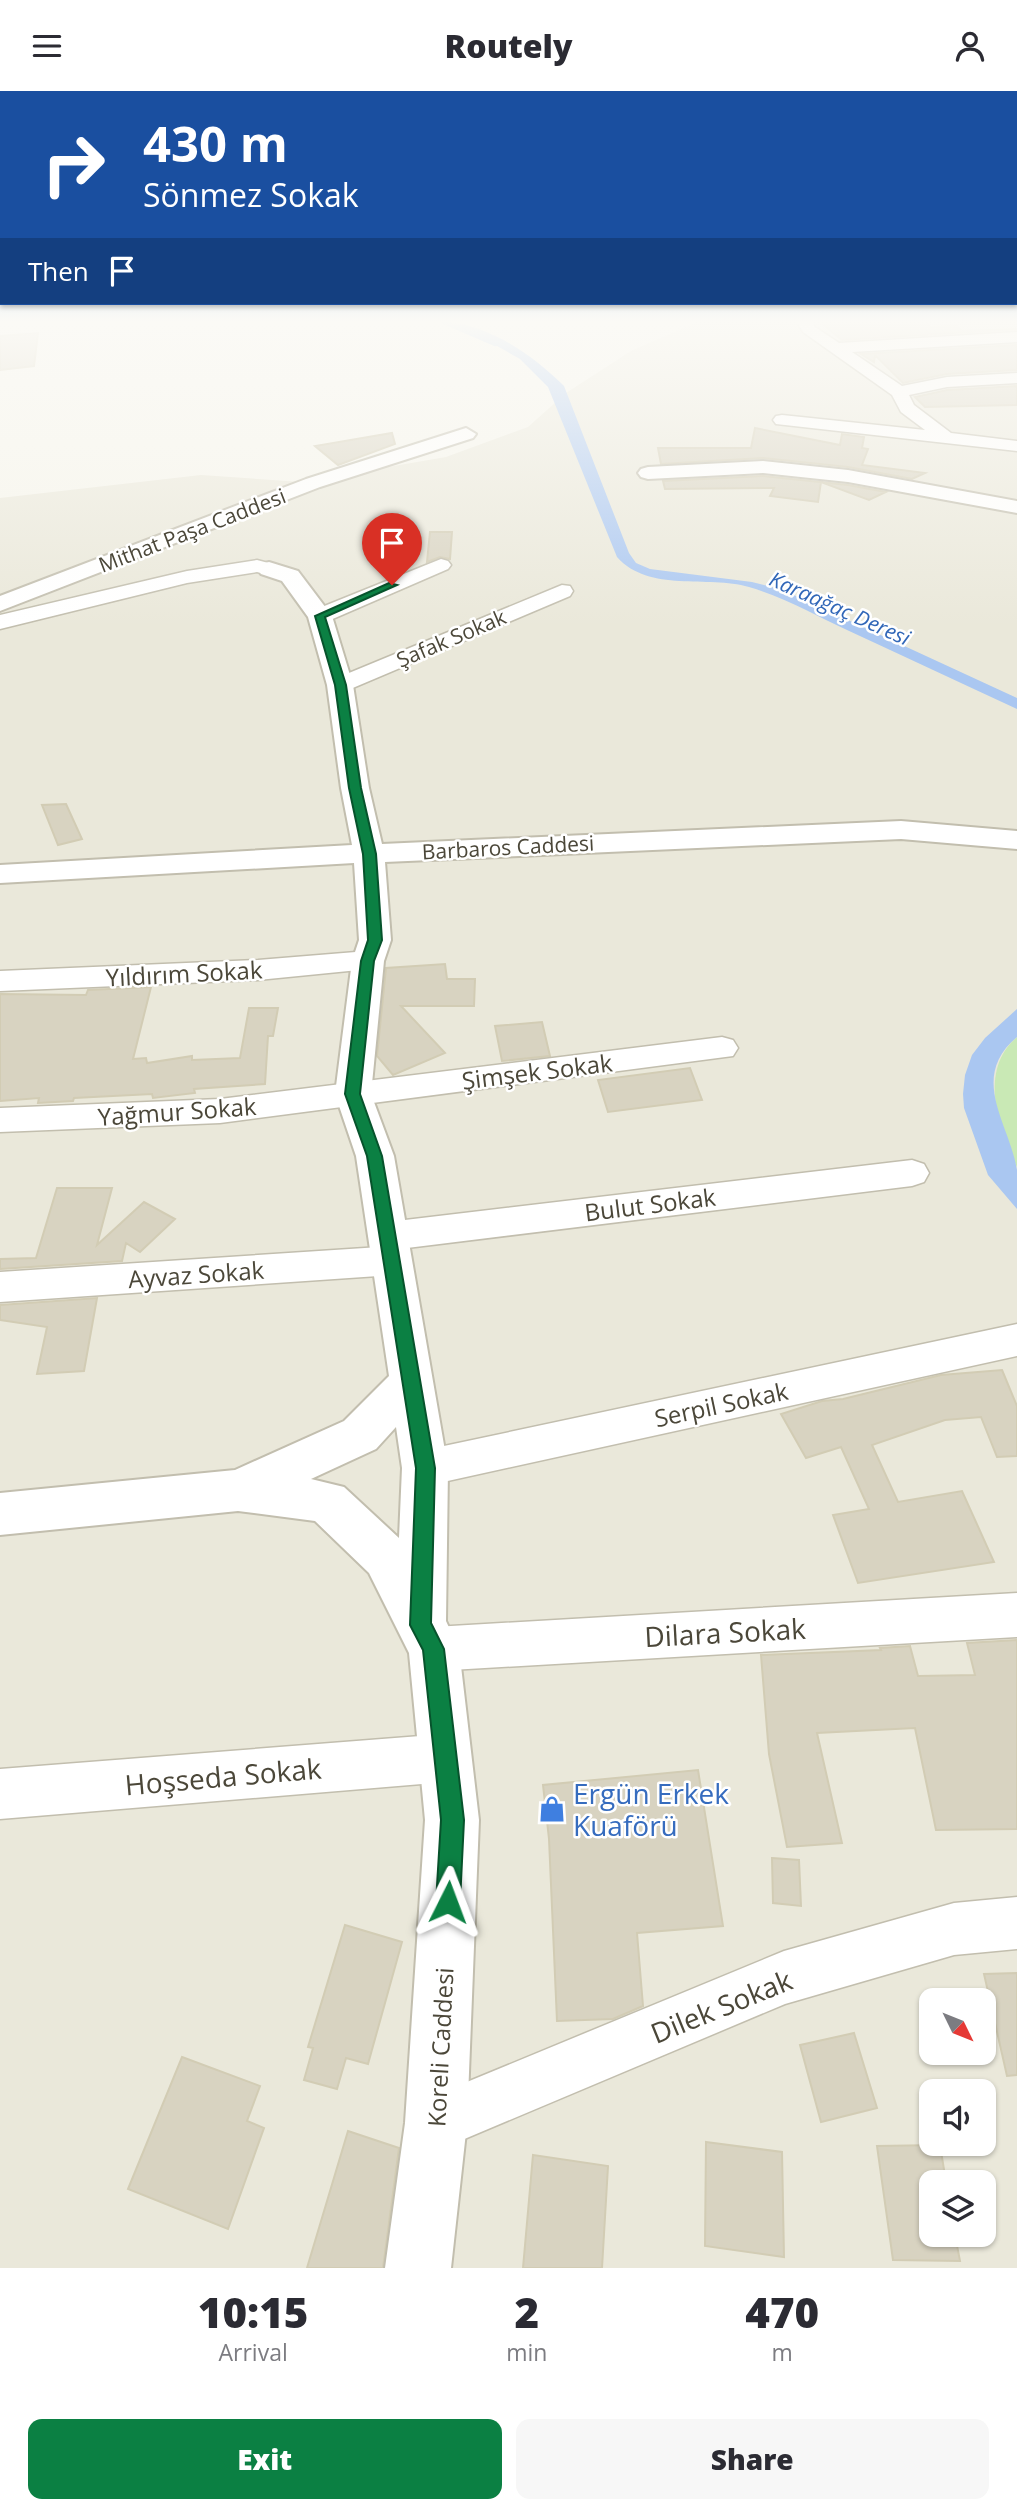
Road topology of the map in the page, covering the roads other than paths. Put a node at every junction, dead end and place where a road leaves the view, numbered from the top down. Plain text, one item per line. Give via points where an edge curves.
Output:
1 (815, 424) edge
2 (927, 424) edge
3 (466, 434) dead end
4 (946, 438) junction
5 (1017, 446) edge
6 (648, 473) dead end
7 (1017, 507) edge
8 (440, 565) dead end
9 (269, 569) joint
10 (562, 591) dead end
11 (0, 604) edge
12 (320, 616) junction
13 (0, 622) edge
14 (340, 685) junction
15 (1017, 840) edge
16 (369, 854) junction
17 (0, 874) edge
18 (368, 961) junction
19 (0, 981) edge
20 (722, 1048) dead end
21 (353, 1094) junction
22 (0, 1121) edge
23 (912, 1173) dead end
24 (391, 1249) junction
25 (0, 1287) edge
26 (1017, 1340) edge
27 (412, 1381) junction
28 (425, 1468) junction
29 (238, 1490) junction
30 (0, 1514) edge
31 (1017, 1615) edge
32 (427, 1637) junction
33 (446, 1759) junction
34 (0, 1794) edge
35 (1017, 1923) edge
36 (436, 2123) junction
37 (418, 2268) edge

1 - 4 street
2 - 4 street
3 - 11 street, Mithat Paşa Caddesi via 313,484
4 - 5 street
6 - 7 street via 762,467 848,476
8 - 12 street
9 - 12 street, Koreli Caddesi via 290,576
9 - 13 street via 257,566 187,577
10 - 14 street, Şafak Sokak
12 - 14 street, Koreli Caddesi
14 - 16 street, Koreli Caddesi
15 - 16 street, Barbaros Caddesi via 901,830
16 - 17 street, Barbaros Caddesi
16 - 18 street, Koreli Caddesi via 375,940
18 - 19 street, Yıldırım Sokak
18 - 21 street, Koreli Caddesi
20 - 21 street, Şimşek Sokak
21 - 22 street, Yağmur Sokak via 220,1111
21 - 24 street, Koreli Caddesi via 374,1156
23 - 24 street, Bulut Sokak
24 - 25 street, Ayvaz Sokak
24 - 27 street, Koreli Caddesi
26 - 28 street, Serpil Sokak
27 - 28 street, Koreli Caddesi
27 - 29 street via 360,1435
28 - 32 street, Koreli Caddesi
29 - 30 street
29 - 32 street via 327,1502 386,1557
31 - 32 street, Dilara Sokak
32 - 33 street, Koreli Caddesi
33 - 34 street, Hoşseda Sokak
33 - 36 street, Koreli Caddesi via 452,1820
35 - 36 street, Dilek Sokak via 954,1929 784,1978
36 - 37 street, Koreli Caddesi

